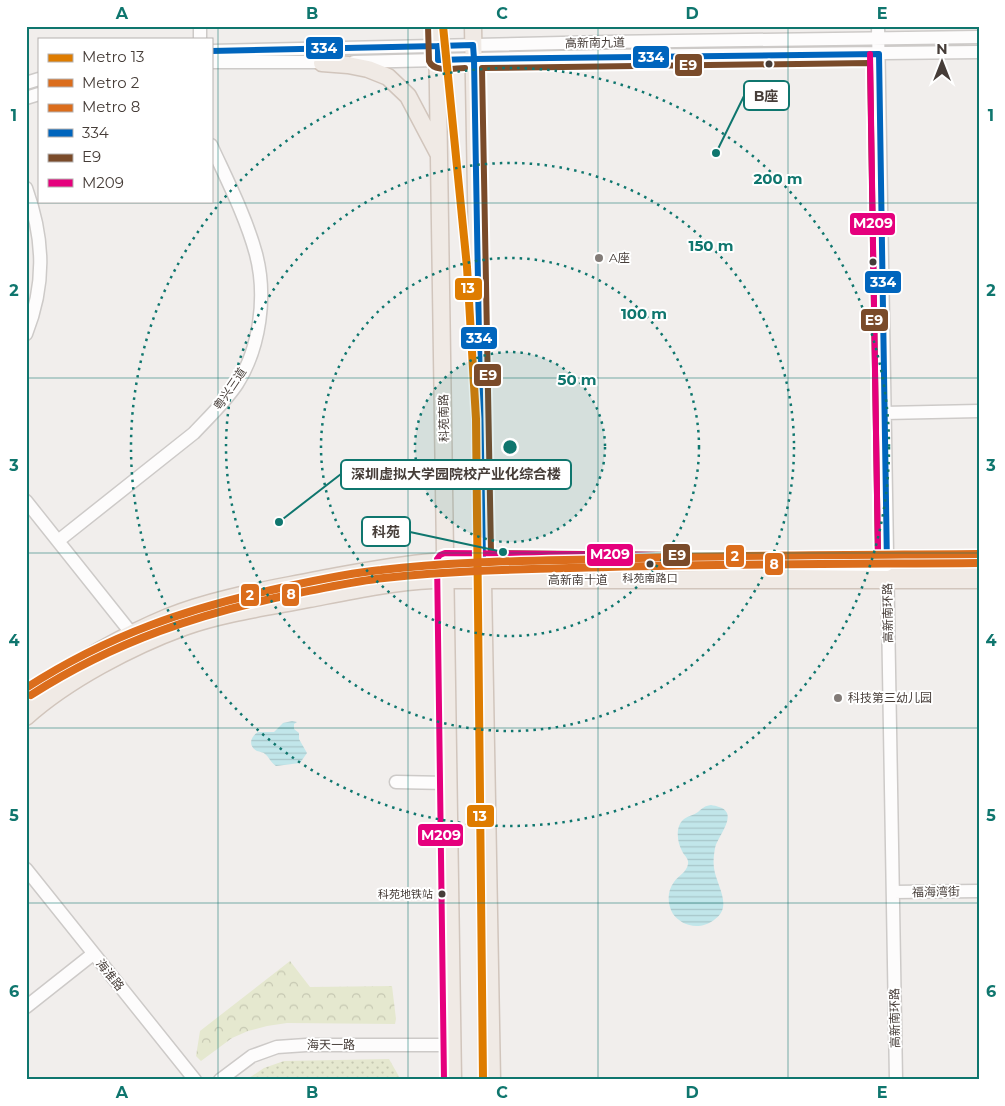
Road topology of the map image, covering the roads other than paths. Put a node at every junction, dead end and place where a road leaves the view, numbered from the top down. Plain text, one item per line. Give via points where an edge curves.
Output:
1 (438, 26) edge
2 (473, 26) edge
3 (878, 33) edge
4 (979, 37) edge
5 (212, 51) edge
6 (473, 52) junction
7 (979, 52) edge
8 (438, 53) junction
9 (879, 54) junction
10 (212, 62) edge
11 (322, 63) junction
12 (38, 79) edge
13 (26, 83) edge
14 (38, 94) edge
15 (26, 98) edge
16 (212, 147) edge
17 (440, 157) junction
18 (26, 188) edge
19 (26, 334) edge
20 (979, 411) edge
21 (884, 413) junction
22 (26, 502) edge
23 (58, 541) junction
24 (445, 562) junction
25 (483, 562) junction
26 (979, 566) edge
27 (887, 573) junction
28 (446, 580) junction
29 (483, 580) junction
30 (979, 580) edge
31 (136, 639) junction
32 (32, 694) edge
33 (27, 714) edge
34 (396, 782) dead end
35 (448, 783) junction
36 (26, 869) edge
37 (979, 891) edge
38 (893, 892) junction
39 (93, 954) junction
40 (26, 1007) edge
41 (452, 1045) junction
42 (195, 1080) edge
43 (220, 1080) edge
44 (453, 1080) edge
45 (492, 1080) edge
46 (896, 1080) edge

1 - 8 main road, 科苑南路
2 - 6 main road
3 - 4 street, 高新南九道
3 - 6 street, 高新南九道
3 - 9 street, 高新南环路
5 - 8 street, 高新南九道
6 - 8 street, 高新南九道
6 - 9 street, 高新南九道
6 - 25 main road
7 - 9 street, 高新南九道
8 - 11 street, 高新南九道
8 - 17 main road, 科苑南路
9 - 21 street, 高新南环路
10 - 11 street, 高新南九道
11 - 17 main road via 348,64 388,77 408,96
12 - 13 street
14 - 15 street
16 - 23 street, 粤兴三道 via 248,232 260,271 260,311 253,349 237,383 194,433
17 - 24 main road, 科苑南路
18 - 19 street via 34,212 41,256 38,296
20 - 21 street
21 - 27 street, 高新南环路
22 - 23 street
23 - 31 street
24 - 25 main road, 高新南十道
24 - 28 main road, 科苑南路
24 - 31 main road, 高新南十道 via 396,565 260,591 170,616
25 - 27 main road, 高新南十道
25 - 29 main road
26 - 27 main road, 高新南十道
27 - 29 main road, 高新南十道
27 - 30 main road, 高新南十道
27 - 38 street, 高新南环路
28 - 29 main road, 高新南十道
28 - 31 main road, 高新南十道 via 381,585 252,610
28 - 35 main road, 科苑南路
29 - 45 main road
31 - 32 main road, 高新南十道 via 113,658
32 - 33 main road, 高新南十道
34 - 35 street
35 - 41 main road, 科苑南路
36 - 39 street, 海淮路
37 - 38 street, 福海湾街
38 - 46 street, 高新南环路
39 - 40 street
39 - 42 street, 海淮路
41 - 43 street, 海天一路 via 284,1046 252,1056
41 - 44 main road, 科苑南路

